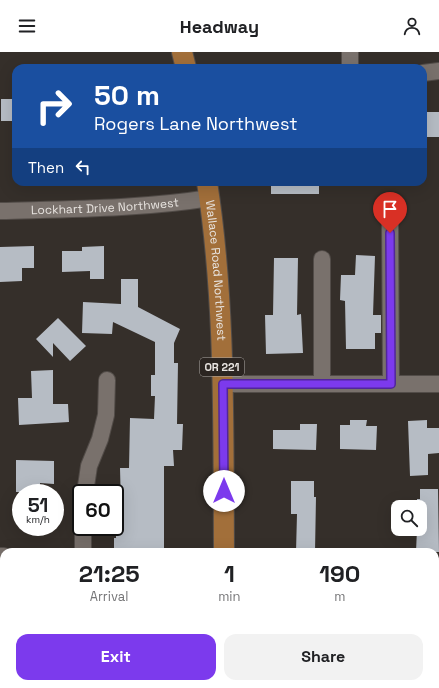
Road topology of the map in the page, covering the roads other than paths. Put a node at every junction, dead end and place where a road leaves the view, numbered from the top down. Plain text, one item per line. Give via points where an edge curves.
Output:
1 (182, 52) edge
2 (350, 52) edge
3 (185, 64) edge
4 (350, 64) edge
5 (439, 71) edge
6 (427, 72) edge
7 (209, 190) edge
8 (0, 211) edge
9 (390, 218) dead end
10 (322, 259) dead end
11 (107, 380) dead end
12 (223, 384) junction
13 (322, 384) junction
14 (391, 384) junction
15 (439, 384) edge
16 (86, 484) edge
17 (83, 536) edge
18 (83, 548) edge
19 (224, 548) edge

1 - 3 main road
2 - 4 street
5 - 6 street
7 - 8 street, Lockhart Drive Northwest via 182,203 122,208
7 - 12 main road, Wallace Road Northwest / OR 221 via 219,292
9 - 14 street
10 - 13 street
11 - 16 street via 106,415 89,466
12 - 13 street
12 - 19 main road, Wallace Road Northwest / OR 221
13 - 14 street
14 - 15 street
17 - 18 street

